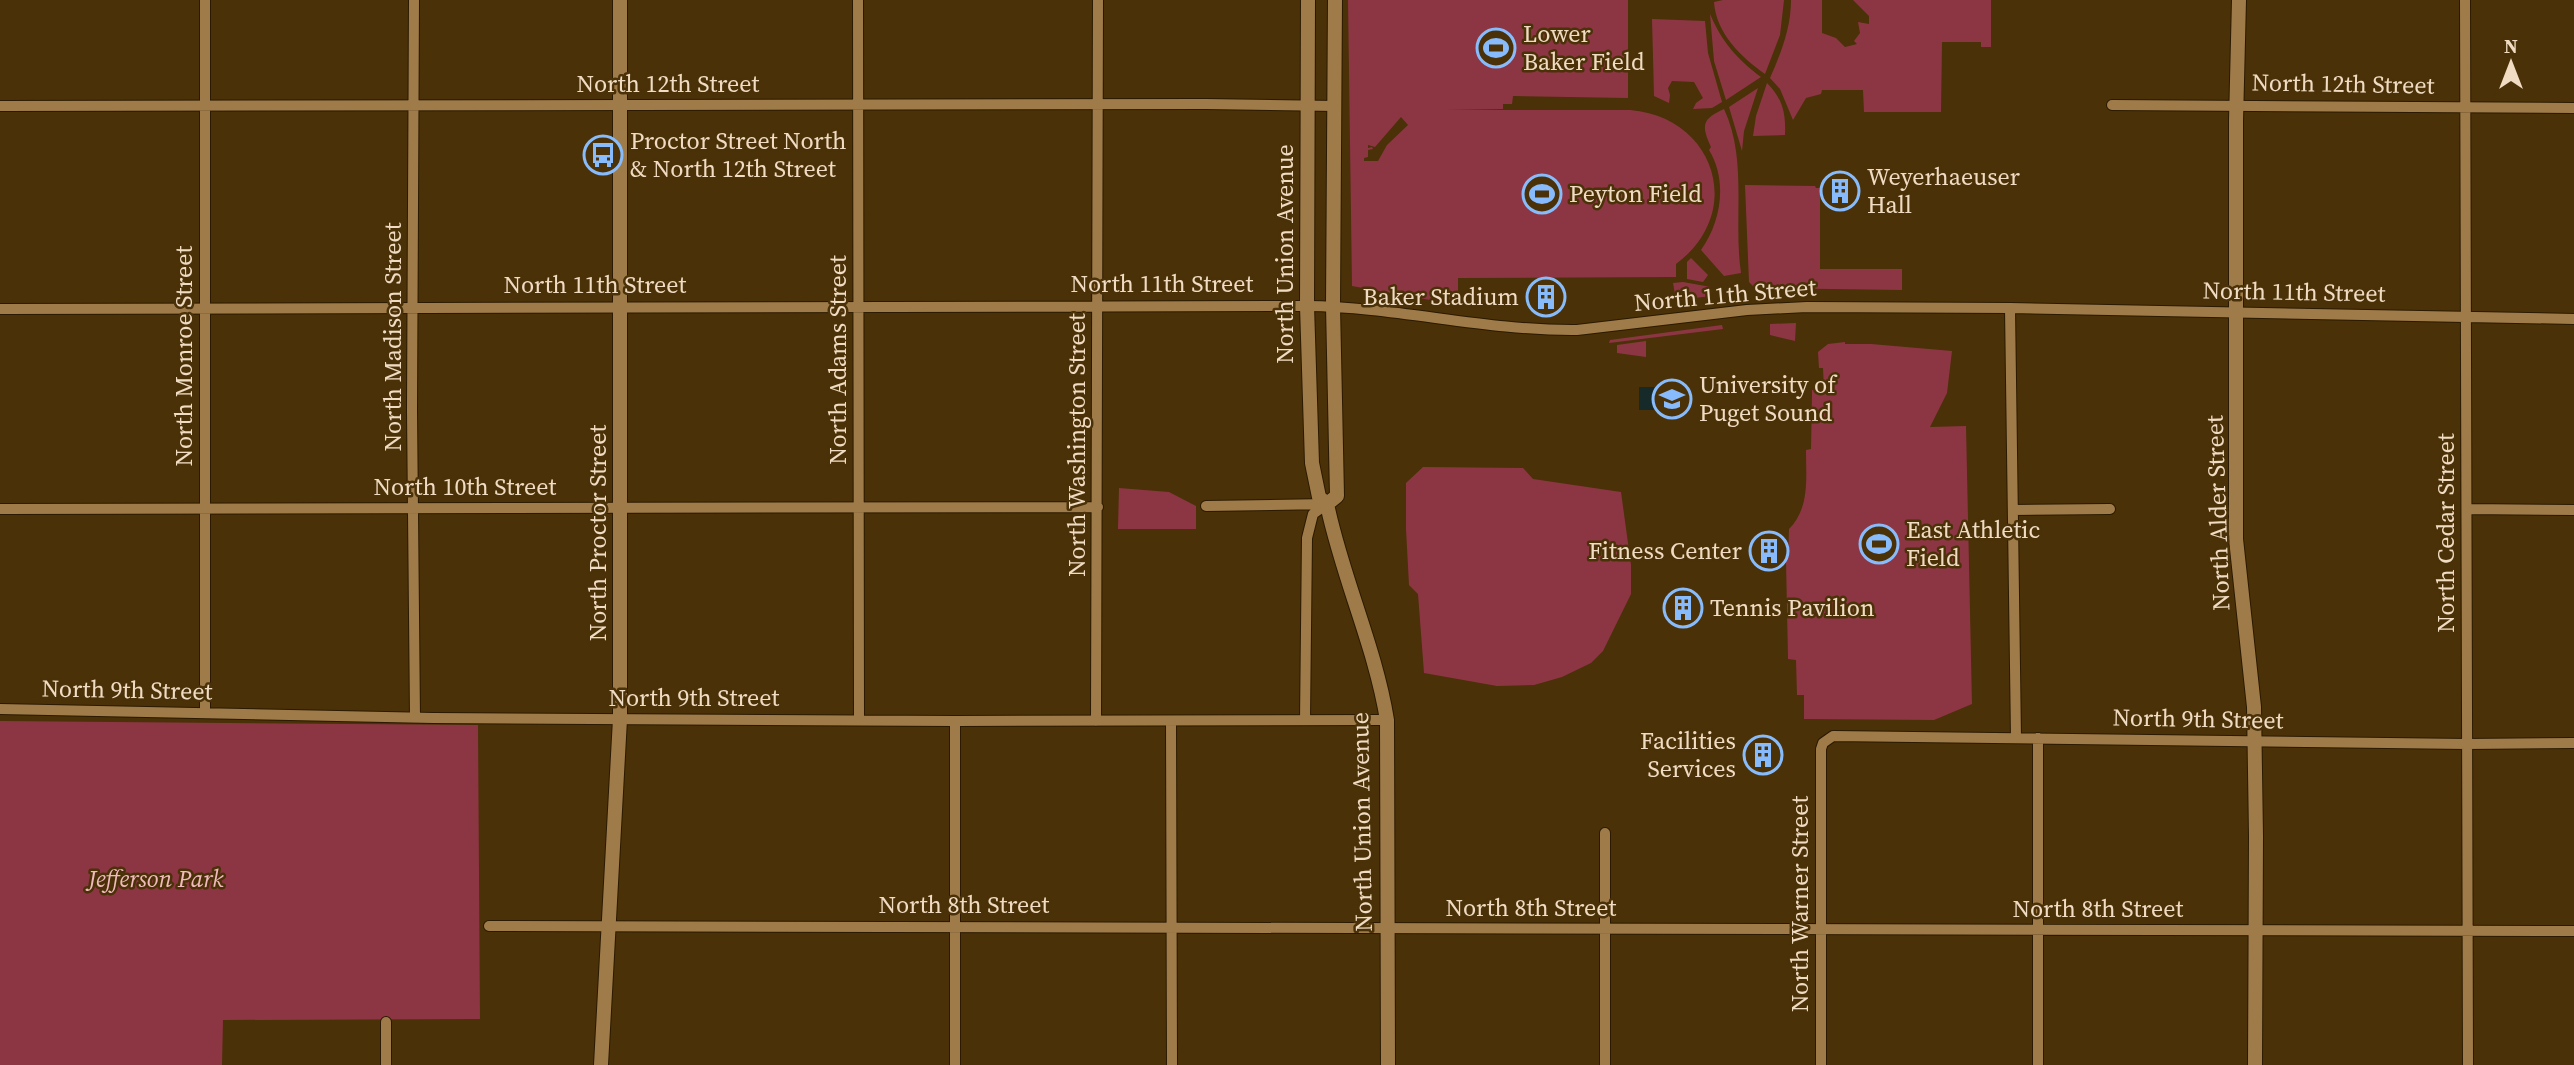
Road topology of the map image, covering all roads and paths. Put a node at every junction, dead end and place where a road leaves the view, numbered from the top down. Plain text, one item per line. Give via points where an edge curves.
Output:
1 (205, 0) edge
2 (414, 0) edge
3 (620, 0) edge
4 (858, 0) edge
5 (1098, 0) edge
6 (1308, 0) edge
7 (1335, 0) edge
8 (2239, 0) edge
9 (2465, 0) edge
10 (858, 104) junction
11 (1098, 104) junction
12 (2236, 104) junction
13 (414, 105) junction
14 (618, 105) junction
15 (2112, 105) dead end
16 (0, 106) edge
17 (205, 106) junction
18 (1307, 106) junction
19 (1335, 106) junction
20 (2466, 106) junction
21 (2574, 108) edge
22 (1097, 305) junction
23 (621, 306) junction
24 (859, 306) junction
25 (1307, 306) junction
26 (1333, 306) junction
27 (206, 307) junction
28 (414, 307) junction
29 (2010, 308) junction
30 (0, 309) edge
31 (2236, 312) junction
32 (2466, 317) junction
33 (2574, 319) edge
34 (1327, 504) junction
35 (1206, 506) dead end
36 (1098, 507) junction
37 (620, 508) junction
38 (859, 508) junction
39 (0, 509) edge
40 (205, 509) junction
41 (414, 509) junction
42 (2110, 509) dead end
43 (2467, 509) junction
44 (2012, 510) junction
45 (2574, 510) edge
46 (0, 709) edge
47 (205, 712) junction
48 (415, 717) junction
49 (620, 719) junction
50 (859, 720) junction
51 (1304, 720) junction
52 (1387, 720) junction
53 (955, 721) junction
54 (1096, 721) junction
55 (1171, 721) junction
56 (2016, 738) junction
57 (2038, 738) junction
58 (2255, 741) junction
59 (1823, 743) joint
60 (2574, 743) edge
61 (2468, 744) junction
62 (1605, 833) dead end
63 (489, 926) dead end
64 (608, 926) junction
65 (955, 926) junction
66 (1172, 928) junction
67 (1386, 928) junction
68 (1605, 930) junction
69 (1822, 930) junction
70 (2038, 930) junction
71 (2255, 931) junction
72 (2468, 931) junction
73 (2574, 931) edge
74 (386, 1022) dead end
75 (386, 1065) edge
76 (601, 1065) edge
77 (956, 1065) edge
78 (1172, 1065) edge
79 (1388, 1065) edge
80 (1605, 1065) edge
81 (1821, 1065) edge
82 (2038, 1065) edge
83 (2255, 1065) edge
84 (2468, 1065) edge

1 - 17 street, North Monroe Street
2 - 13 street, North Madison Street
3 - 14 street, North Proctor Street
4 - 10 street, North Adams Street
5 - 11 street, North Washington Street
6 - 18 street, North Union Avenue
7 - 19 street, North Union Avenue
8 - 12 street, North Alder Street
9 - 20 street, North Cedar Street
10 - 11 street, North 12th Street
10 - 14 street, North 12th Street
10 - 24 street, North Adams Street
11 - 18 street, North 12th Street
11 - 22 street, North Washington Street
12 - 15 street, North 12th Street
12 - 20 street, North 12th Street
12 - 31 street, North Alder Street
13 - 14 street, North 12th Street
13 - 17 street, North 12th Street
13 - 28 street, North Madison Street
14 - 23 street, North Proctor Street
16 - 17 street, North 12th Street
17 - 27 street, North Monroe Street
18 - 19 street, North 12th Street
18 - 25 street, North Union Avenue
19 - 26 street, North Union Avenue
20 - 21 street, North 12th Street
20 - 32 street, North Cedar Street
22 - 24 street, North 11th Street
22 - 25 street, North 11th Street
22 - 36 street, North Washington Street
23 - 24 street, North 11th Street
23 - 28 street, North 11th Street
23 - 37 street, North Proctor Street
24 - 38 street, North Adams Street
25 - 26 street, North 11th Street
25 - 34 street, North Union Avenue via 1312,463 1319,496
26 - 29 street, North 11th Street via 1553,330 1783,308
26 - 34 street, North Union Avenue via 1337,496
27 - 28 street, North 11th Street
27 - 30 street, North 11th Street
27 - 40 street, North Monroe Street
28 - 41 street, North Madison Street
29 - 31 street, North 11th Street
29 - 44 street
31 - 32 street, North 11th Street
31 - 58 street, North Alder Street via 2237,548
32 - 33 street, North 11th Street
32 - 43 street, North Cedar Street
34 - 35 street
34 - 51 street, North Union Avenue via 1313,514 1307,538
34 - 52 street, North Union Avenue
36 - 38 street, North 10th Street
36 - 54 street, North Washington Street
37 - 38 street, North 10th Street
37 - 41 street, North 10th Street
37 - 49 street, North Proctor Street
38 - 50 street, North Adams Street
39 - 40 street, North 10th Street
40 - 41 street, North 10th Street
40 - 47 street, North Monroe Street
41 - 48 street, North Madison Street
42 - 44 street
43 - 45 street
43 - 61 street, North Cedar Street
44 - 56 street
46 - 47 street, North 9th Street
47 - 48 street, North 9th Street
48 - 49 street, North 9th Street
49 - 50 street, North 9th Street
49 - 64 street, North Proctor Street
50 - 53 street, North 9th Street
51 - 52 street, North 9th Street
51 - 55 street, North 9th Street
52 - 67 street, North Union Avenue
53 - 54 street, North 9th Street
53 - 65 street
54 - 55 street, North 9th Street
55 - 66 street
56 - 57 street, North 9th Street
56 - 59 street, North 9th Street via 1839,735
57 - 58 street, North 9th Street
57 - 70 street
58 - 61 street, North 9th Street
58 - 71 street, North Alder Street
59 - 69 street, North Warner Street
60 - 61 street, North 9th Street
61 - 72 street, North Cedar Street
62 - 68 street
63 - 64 street, North 8th Street
64 - 65 street, North 8th Street
64 - 76 street, North Proctor Street
65 - 66 street, North 8th Street
65 - 77 street
66 - 67 street, North 8th Street
66 - 78 street
67 - 68 street, North 8th Street
67 - 79 street, North Union Avenue
68 - 69 street, North 8th Street
68 - 80 street
69 - 70 street, North 8th Street
69 - 81 street, North Warner Street
70 - 71 street, North 8th Street
70 - 82 street
71 - 72 street, North 8th Street
71 - 83 street, North Alder Street
72 - 73 street, North 8th Street
72 - 84 street, North Cedar Street
74 - 75 street

